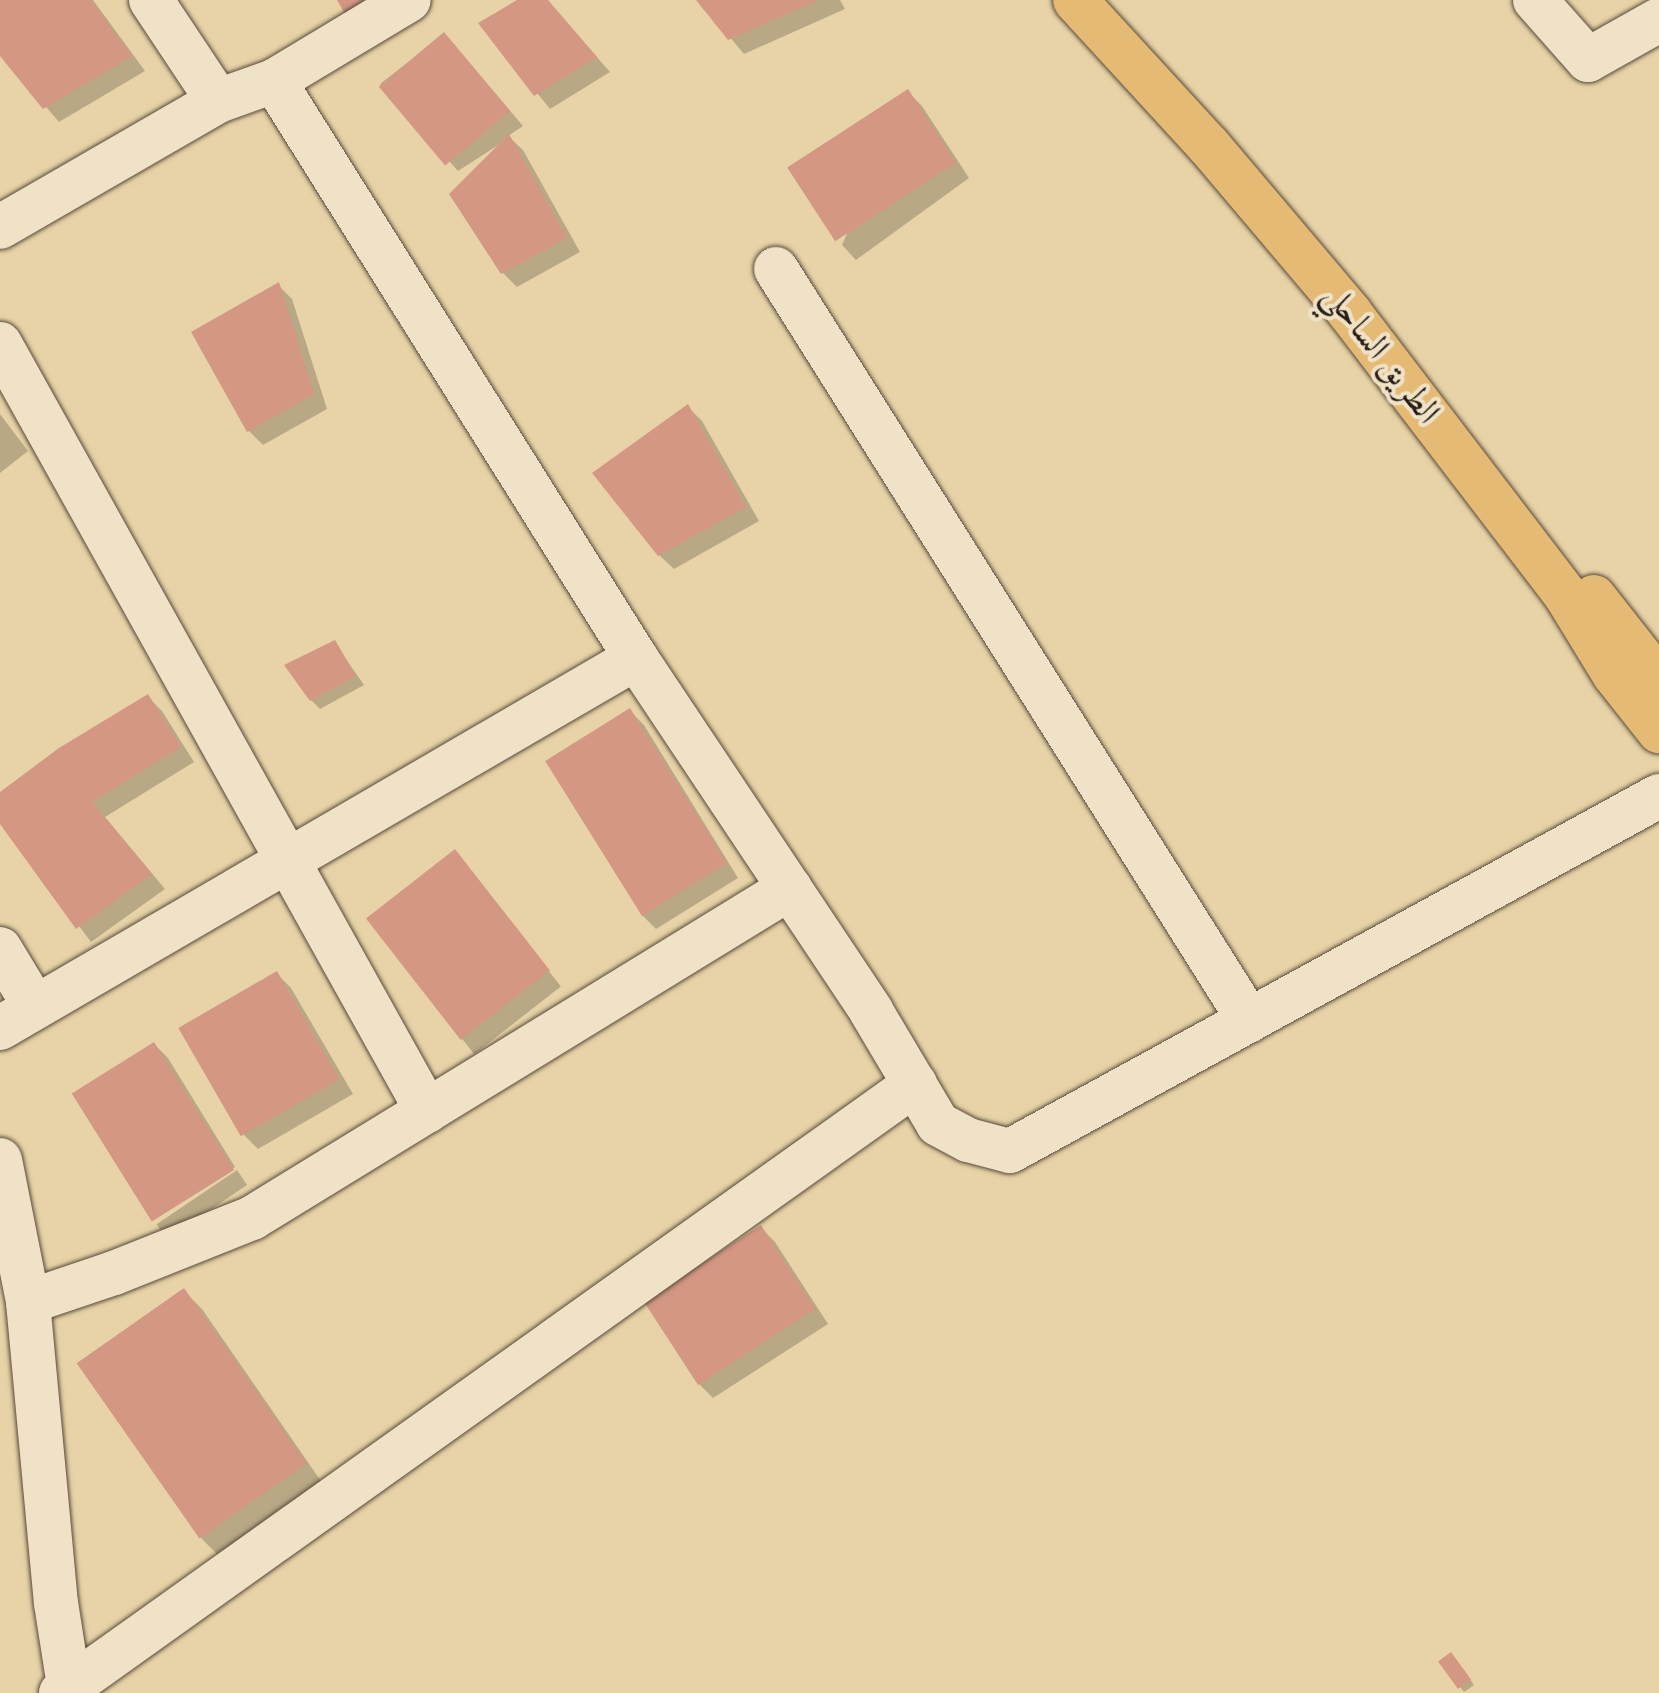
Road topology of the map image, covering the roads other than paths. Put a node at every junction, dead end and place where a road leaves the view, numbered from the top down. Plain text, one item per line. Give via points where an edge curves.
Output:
1 (151, 0) edge
2 (409, 0) edge
3 (1075, 0) edge
4 (1104, 0) edge
5 (1535, 0) edge
6 (1659, 20) edge
7 (274, 81) junction
8 (218, 101) junction
9 (0, 227) edge
10 (776, 269) dead end
11 (0, 344) edge
12 (636, 658) junction
13 (1644, 664) edge
14 (1659, 731) edge
15 (1659, 796) edge
16 (288, 860) junction
17 (790, 888) junction
18 (0, 949) edge
19 (18, 1017) edge
20 (1249, 1020) junction
21 (915, 1084) junction
22 (427, 1111) junction
23 (0, 1160) edge
24 (28, 1302) junction
25 (65, 1690) edge

1 - 8 street
2 - 7 street
3 - 13 highway, الطريق الساحلي via 1209,146 1350,313 1565,594
4 - 13 highway via 1418,361
5 - 6 street via 1588,60
7 - 8 street
7 - 12 street
8 - 9 street
10 - 20 street
11 - 16 street
12 - 16 street
12 - 17 street
13 - 14 highway, الطريق الساحلي
15 - 20 street
16 - 19 street
16 - 22 street
17 - 21 street
17 - 22 street
18 - 19 street
20 - 21 street via 1010,1151 968,1140 938,1124
21 - 25 street
22 - 24 street via 252,1218
23 - 24 street
24 - 25 street

